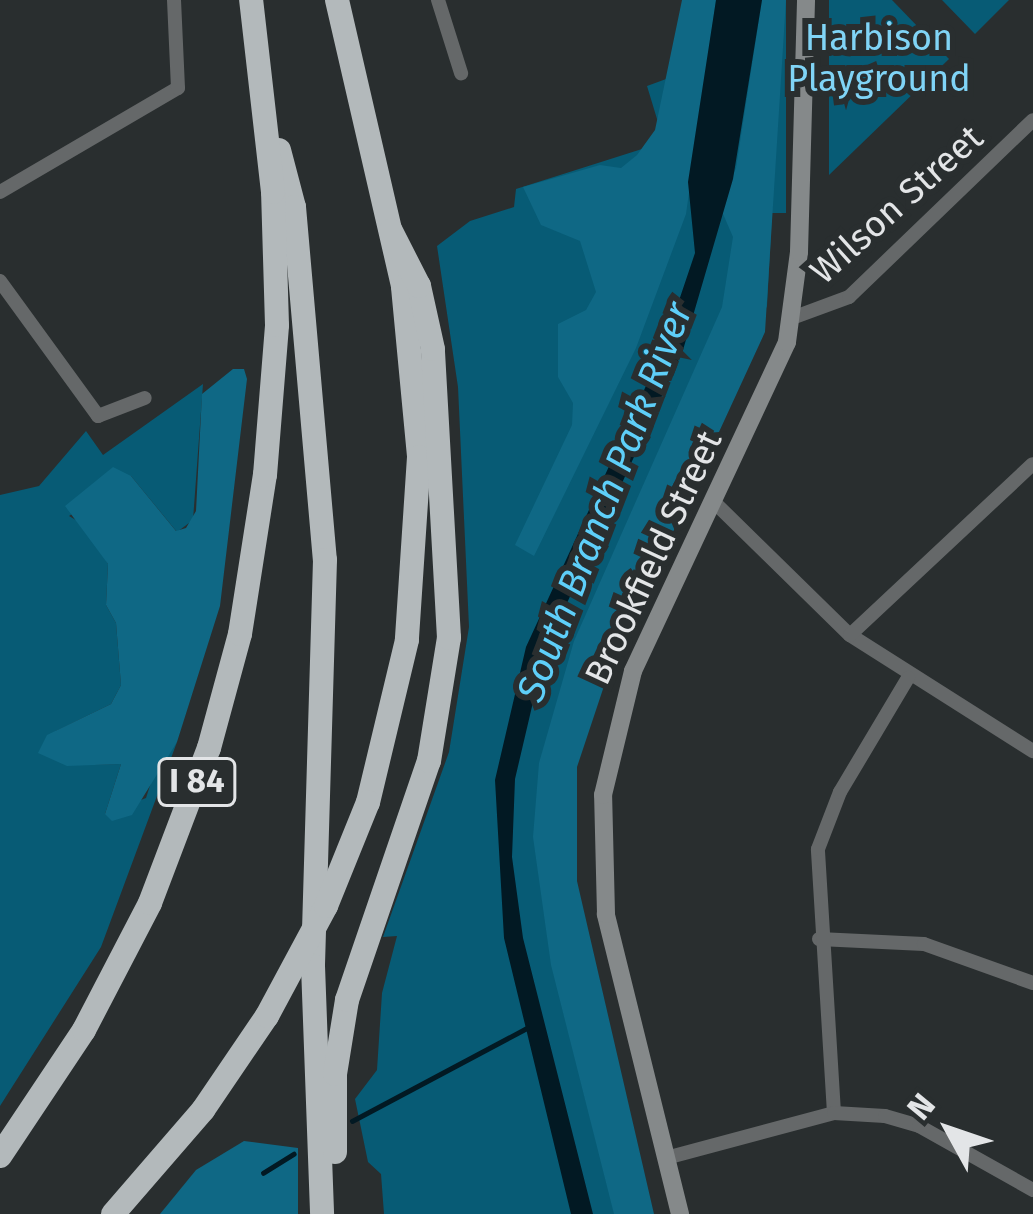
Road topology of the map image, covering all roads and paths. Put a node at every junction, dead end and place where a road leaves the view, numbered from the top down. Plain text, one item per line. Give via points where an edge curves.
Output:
1 (174, 0) edge
2 (251, 0) edge
3 (337, 0) edge
4 (438, 0) edge
5 (806, 0) edge
6 (461, 73) dead end
7 (1033, 120) edge
8 (0, 192) edge
9 (288, 268) junction
10 (0, 281) edge
11 (412, 290) junction
12 (792, 318) junction
13 (146, 398) dead end
14 (1033, 464) edge
15 (714, 502) junction
16 (850, 634) junction
17 (908, 678) junction
18 (1033, 751) edge
19 (819, 939) junction
20 (1033, 983) edge
21 (834, 1113) junction
22 (0, 1156) edge
23 (666, 1158) junction
24 (1033, 1190) edge
25 (113, 1214) edge
26 (322, 1214) edge
27 (339, 1214) edge
28 (680, 1214) edge

1 - 8 street via 178,88
2 - 9 highway via 267,126 290,184
3 - 11 highway via 388,222
4 - 6 street
5 - 12 street, Brookfield Street
7 - 12 street, Wilson Street via 849,297
9 - 22 highway, I 84 via 248,592 201,772 117,970
9 - 26 highway via 308,348 325,560 313,951
10 - 13 street via 103,418
11 - 25 highway, bridge via 417,551 401,675 368,802 326,906 267,1016 202,1110
11 - 27 highway via 441,425 449,638 432,747 342,1025 334,1104
12 - 15 street, Brookfield Street via 770,388
14 - 16 street
15 - 16 street
15 - 23 street, Brookfield Street via 622,700 601,826 609,928
16 - 17 street
17 - 18 street
17 - 19 street via 826,822 817,866
19 - 20 street via 924,944
19 - 21 street
21 - 23 street
21 - 24 street via 920,1126
23 - 28 street, Brookfield Street

